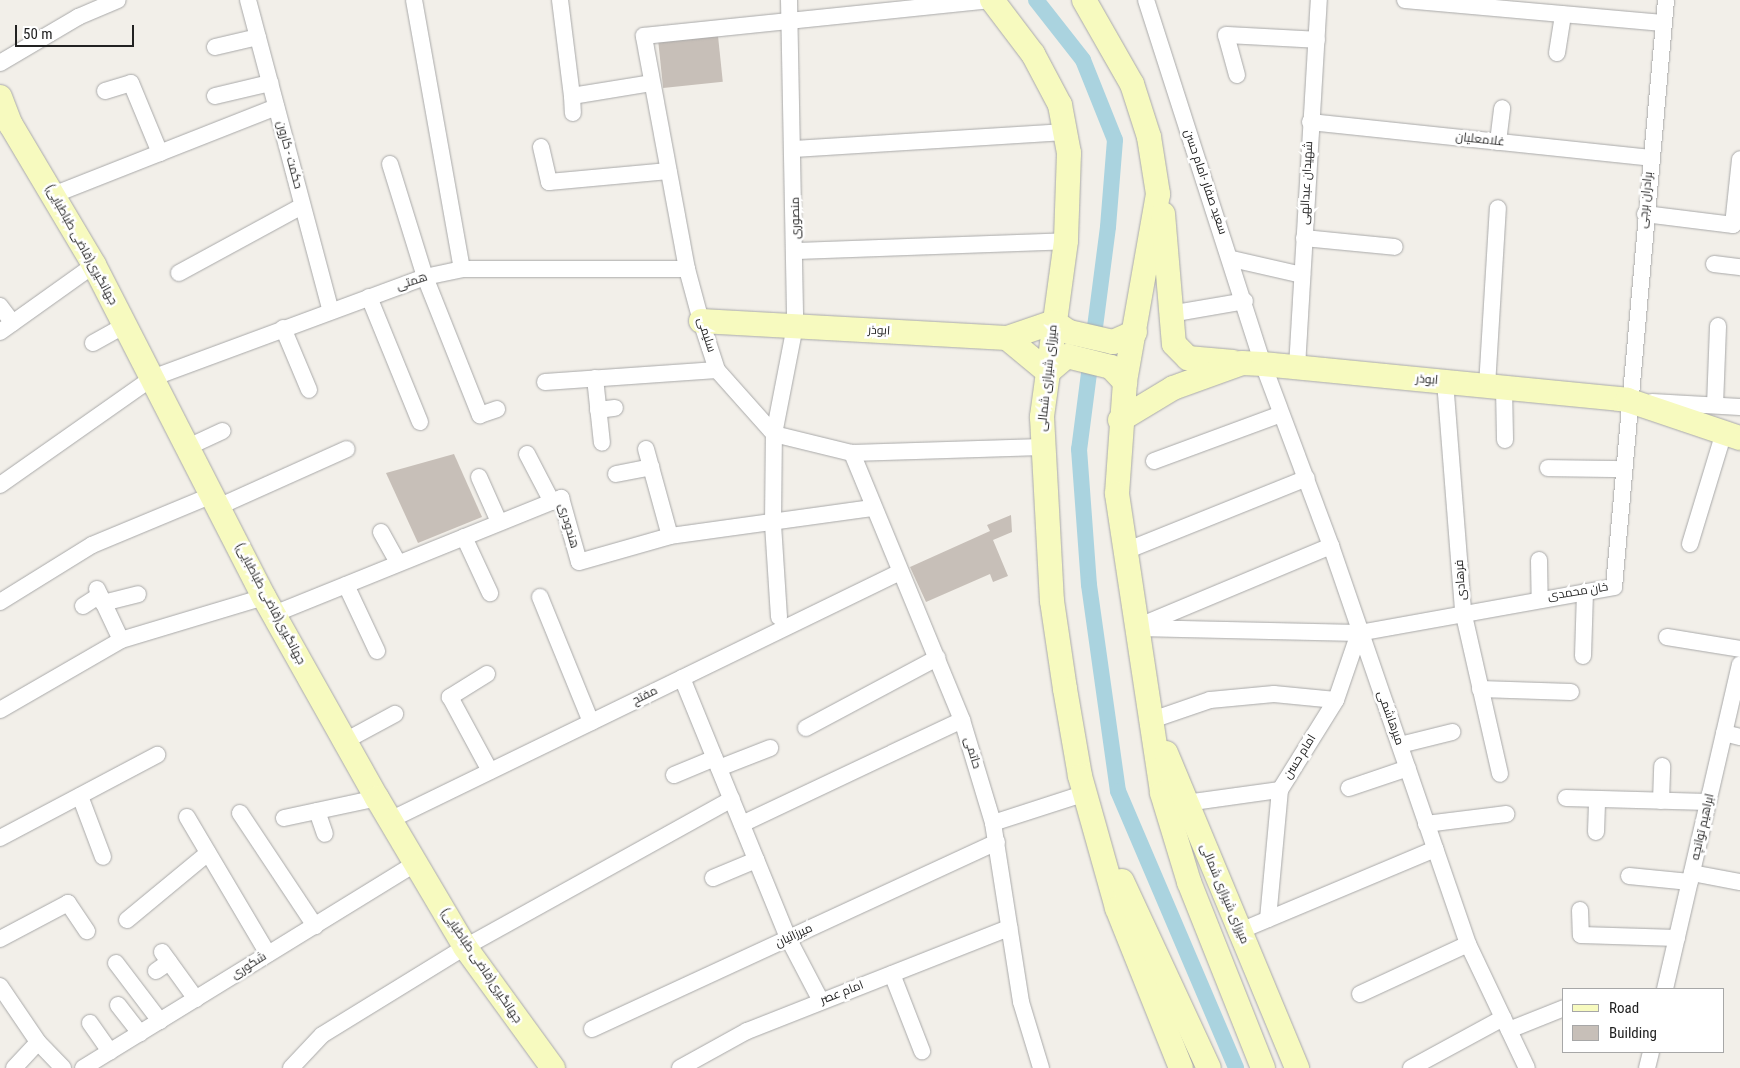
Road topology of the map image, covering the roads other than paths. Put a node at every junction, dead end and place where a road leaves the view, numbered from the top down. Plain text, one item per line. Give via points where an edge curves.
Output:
1 (118, 0) edge
2 (248, 0) edge
3 (414, 0) edge
4 (560, 0) edge
5 (789, 0) edge
6 (991, 0) edge
7 (1084, 0) edge
8 (1146, 0) edge
9 (1319, 0) edge
10 (1405, 0) edge
11 (1666, 0) edge
12 (1456, 2) edge
13 (1563, 14) junction
14 (790, 22) junction
15 (1663, 23) junction
16 (258, 37) junction
17 (1316, 40) junction
18 (215, 47) dead end
19 (1557, 53) dead end
20 (0, 63) edge
21 (1237, 75) dead end
22 (270, 83) junction
23 (652, 83) junction
24 (105, 91) dead end
25 (215, 96) dead end
26 (572, 96) junction
27 (0, 97) edge
28 (276, 107) junction
29 (1502, 108) dead end
30 (573, 113) dead end
31 (1310, 122) junction
32 (4, 124) edge
33 (1065, 132) junction
34 (1498, 142) junction
35 (541, 147) dead end
36 (794, 148) junction
37 (160, 152) junction
38 (1651, 158) junction
39 (1740, 159) edge
40 (390, 164) dead end
41 (668, 171) junction
42 (1158, 194) junction
43 (53, 195) junction
44 (302, 206) junction
45 (1498, 208) dead end
46 (1645, 214) junction
47 (1304, 238) junction
48 (1066, 240) junction
49 (1396, 247) dead end
50 (797, 251) junction
51 (1232, 259) junction
52 (1714, 264) dead end
53 (94, 265) junction
54 (1740, 267) edge
55 (462, 269) junction
56 (687, 269) junction
57 (179, 273) dead end
58 (1302, 275) junction
59 (425, 277) junction
60 (369, 297) junction
61 (1245, 301) junction
62 (0, 306) edge
63 (331, 310) junction
64 (1170, 314) junction
65 (701, 321) junction
66 (125, 325) junction
67 (795, 326) junction
68 (1718, 326) dead end
69 (1062, 327) junction
70 (6, 328) edge
71 (283, 328) junction
72 (1135, 332) junction
73 (1007, 338) junction
74 (93, 343) dead end
75 (1252, 363) junction
76 (1297, 367) junction
77 (717, 370) junction
78 (1048, 372) junction
79 (1118, 374) junction
80 (152, 378) junction
81 (594, 378) junction
82 (1445, 381) junction
83 (545, 382) dead end
84 (1495, 386) junction
85 (309, 390) dead end
86 (1627, 400) junction
87 (1714, 405) junction
88 (1740, 407) edge
89 (615, 408) dead end
90 (497, 409) dead end
91 (598, 410) junction
92 (1281, 414) junction
93 (1120, 420) junction
94 (420, 422) dead end
95 (222, 431) dead end
96 (774, 434) junction
97 (1732, 435) edge
98 (1505, 440) dead end
99 (602, 442) dead end
100 (188, 447) junction
101 (1042, 447) junction
102 (646, 448) dead end
103 (347, 449) dead end
104 (852, 453) junction
105 (527, 454) dead end
106 (1154, 461) dead end
107 (651, 466) junction
108 (1548, 468) dead end
109 (1622, 469) junction
110 (616, 474) dead end
111 (479, 477) dead end
112 (1307, 478) junction
113 (0, 485) edge
114 (215, 501) junction
115 (552, 502) junction
116 (873, 508) junction
117 (499, 522) junction
118 (773, 523) junction
119 (381, 532) dead end
120 (670, 536) junction
121 (464, 537) junction
122 (1690, 544) dead end
123 (1331, 546) junction
124 (1122, 552) junction
125 (1539, 560) dead end
126 (398, 564) junction
127 (900, 572) junction
128 (346, 585) junction
129 (1585, 592) junction
130 (490, 593) dead end
131 (138, 594) dead end
132 (100, 596) junction
133 (540, 597) dead end
134 (1540, 599) junction
135 (0, 602) edge
136 (269, 605) junction
137 (84, 606) dead end
138 (1463, 611) junction
139 (779, 617) dead end
140 (1137, 628) junction
141 (1359, 632) junction
142 (1667, 637) dead end
143 (121, 640) junction
144 (1740, 649) edge
145 (378, 651) dead end
146 (1583, 656) dead end
147 (937, 658) junction
148 (1740, 665) edge
149 (487, 674) dead end
150 (682, 678) junction
151 (1480, 689) junction
152 (1571, 692) dead end
153 (1336, 700) junction
154 (1, 708) edge
155 (395, 714) dead end
156 (962, 720) junction
157 (1152, 720) junction
158 (591, 722) junction
159 (806, 728) dead end
160 (1452, 732) dead end
161 (1732, 735) edge
162 (345, 741) junction
163 (1400, 745) junction
164 (770, 748) dead end
165 (157, 754) dead end
166 (717, 763) junction
167 (1662, 766) dead end
168 (1408, 768) junction
169 (490, 771) junction
170 (1500, 774) dead end
171 (674, 775) dead end
172 (1349, 788) dead end
173 (1280, 790) junction
174 (1086, 793) junction
175 (80, 796) junction
176 (377, 798) junction
177 (1566, 798) dead end
178 (732, 799) junction
179 (1597, 799) junction
180 (1661, 801) junction
181 (1708, 802) junction
182 (1186, 803) junction
183 (317, 811) junction
184 (240, 813) dead end
185 (1506, 814) dead end
186 (186, 817) dead end
187 (284, 818) dead end
188 (390, 820) junction
189 (993, 823) junction
190 (742, 824) junction
191 (1426, 824) junction
192 (1098, 832) junction
193 (1596, 832) dead end
194 (325, 834) dead end
195 (0, 838) edge
196 (997, 842) junction
197 (1434, 849) junction
198 (208, 853) junction
199 (104, 856) dead end
200 (756, 860) junction
201 (416, 864) junction
202 (1629, 876) dead end
203 (1691, 877) junction
204 (713, 878) dead end
205 (1740, 882) edge
206 (1580, 910) dead end
207 (1268, 919) junction
208 (127, 920) dead end
209 (315, 926) junction
210 (1009, 928) junction
211 (87, 931) dead end
212 (1240, 931) junction
213 (788, 938) junction
214 (1677, 938) junction
215 (0, 939) edge
216 (1468, 944) junction
217 (465, 947) junction
218 (268, 954) junction
219 (162, 962) dead end
220 (116, 963) dead end
221 (892, 974) junction
222 (0, 986) edge
223 (1665, 988) edge
224 (1360, 994) dead end
225 (196, 999) junction
226 (821, 1001) junction
227 (118, 1005) dead end
228 (1562, 1009) edge
229 (160, 1021) junction
230 (90, 1023) dead end
231 (1506, 1024) junction
232 (592, 1029) dead end
233 (140, 1033) junction
234 (38, 1042) junction
235 (922, 1051) dead end
236 (110, 1052) junction
237 (1651, 1053) edge
238 (548, 1066) edge
239 (14, 1068) edge
240 (63, 1068) edge
241 (83, 1068) edge
242 (291, 1068) edge
243 (680, 1068) edge
244 (1041, 1068) edge
245 (1181, 1068) edge
246 (1209, 1068) edge
247 (1263, 1068) edge
248 (1298, 1068) edge
249 (1411, 1068) edge
250 (1527, 1068) edge
251 (1647, 1068) edge

1 - 20 street via 78,17
2 - 16 street, حکمت - کارون
3 - 55 street
4 - 26 street
5 - 14 street, منصوری
6 - 14 street
6 - 33 street, میرزای شیرازی شمالی via 1033,54 1060,105
7 - 42 street, میرزای شیرازی شمالی via 1132,84 1149,137
8 - 51 street, سعید صفار -امام حسن
9 - 17 street, شهیدان عبدالهی
10 - 12 street
11 - 15 street, برادران برجی
12 - 13 street
13 - 15 street
13 - 19 street
14 - 23 street, سلیمی via 644,36
14 - 36 street, منصوری
15 - 38 street, برادران برجی
16 - 18 street
16 - 22 street, حکمت - کارون
17 - 21 street via 1226,35
17 - 31 street, شهیدان عبدالهی
22 - 25 street
22 - 28 street, حکمت - کارون
23 - 26 street
23 - 41 street, سلیمی
24 - 37 street via 131,83
26 - 30 street
27 - 32 street, جهانگیری(قاضی طباطبایی)
28 - 37 street
28 - 44 street, حکمت - کارون
29 - 34 street
31 - 34 street, غلامعلیان
31 - 47 street, شهیدان عبدالهی
32 - 43 street, جهانگیری(قاضی طباطبایی)
33 - 36 street
33 - 48 street, میرزای شیرازی شمالی via 1070,194
34 - 38 street, غلامعلیان
35 - 41 street via 549,182
36 - 50 street, منصوری
37 - 43 street
38 - 46 street, برادران برجی
39 - 46 street via 1733,225
40 - 59 street
41 - 56 street, سلیمی
42 - 64 street via 1166,229
42 - 72 street, میرزای شیرازی شمالی
43 - 53 street, جهانگیری(قاضی طباطبایی)
44 - 57 street
44 - 63 street, حکمت - کارون
45 - 84 street
46 - 86 street, برادران برجی
47 - 49 street
47 - 58 street, شهیدان عبدالهی
48 - 50 street
48 - 69 street, میرزای شیرازی شمالی
50 - 67 street, منصوری
51 - 58 street
51 - 61 street, سعید صفار -امام حسن
52 - 54 street
53 - 66 street, جهانگیری(قاضی طباطبایی)
53 - 70 street
55 - 56 street, همتی
55 - 59 street, همتی
56 - 65 street, سلیمی
58 - 76 street, شهیدان عبدالهی
59 - 60 street, همتی
59 - 90 street via 480,415
60 - 63 street, همتی
60 - 94 street
61 - 64 street
61 - 75 street, سعید صفار -امام حسن
62 - 70 street
63 - 71 street, همتی
64 - 75 street via 1174,344 1188,358
65 - 67 street, ابوذر
65 - 77 street, سلیمی
66 - 74 street
66 - 80 street, جهانگیری(قاضی طباطبایی)
67 - 73 street, ابوذر
67 - 96 street, منصوری
68 - 87 street
69 - 72 street via 1113,342
69 - 73 street, ابوذر
69 - 78 street, میرزای شیرازی شمالی
71 - 80 street, همتی
71 - 85 street
72 - 79 street, میرزای شیرازی شمالی
73 - 78 street
75 - 76 street, ابوذر
75 - 92 street, میرهاشمی
75 - 93 street, ابوذر via 1173,388
76 - 82 street, ابوذر
77 - 81 street
77 - 96 street, سلیمی
78 - 79 street via 1067,356
78 - 101 street, میرزای شیرازی شمالی
79 - 93 street, میرزای شیرازی شمالی
80 - 100 street, جهانگیری(قاضی طباطبایی)
80 - 113 street, همتی
81 - 83 street
81 - 91 street
82 - 84 street, ابوذر
82 - 138 street, فرهادی
84 - 86 street, ابوذر
84 - 98 street
86 - 87 street
86 - 97 street, ابوذر
86 - 109 street, خان محمدی
87 - 88 street
89 - 91 street
91 - 99 street
92 - 106 street
92 - 112 street, میرهاشمی
93 - 124 street, میرزای شیرازی شمالی via 1117,494
95 - 100 street
96 - 104 street
96 - 118 street
97 - 122 street
100 - 114 street, جهانگیری(قاضی طباطبایی)
101 - 104 street
101 - 174 street, میرزای شیرازی شمالی via 1052,601
102 - 107 street
103 - 114 street
104 - 116 street, حاتمی
105 - 115 street
107 - 110 street
107 - 120 street
108 - 109 street
109 - 129 street, خان محمدی via 1614,587
111 - 117 street
112 - 123 street, میرهاشمی
112 - 124 street
114 - 135 street via 92,545
114 - 136 street, جهانگیری(قاضی طباطبایی)
115 - 117 street, هندودری
115 - 120 street, هندودری via 562,498 578,562
116 - 118 street, هندودری
116 - 127 street, حاتمی
117 - 121 street, هندودری
118 - 120 street, هندودری
118 - 139 street
119 - 126 street
121 - 126 street, هندودری
121 - 130 street
123 - 140 street
123 - 141 street, میرهاشمی
124 - 140 street, میرزای شیرازی شمالی
125 - 134 street
126 - 128 street, هندودری
127 - 147 street, حاتمی
127 - 150 street, مفتح
128 - 136 street, هندودری
128 - 145 street
129 - 134 street, خان محمدی
129 - 146 street
131 - 132 street
132 - 137 street
132 - 143 street
133 - 158 street
134 - 138 street, خان محمدی
136 - 143 street, هندودری
136 - 162 street, جهانگیری(قاضی طباطبایی)
138 - 141 street, خان محمدی
138 - 151 street, فرهادی
140 - 141 street, خان محمدی
140 - 157 street, میرزای شیرازی شمالی
141 - 153 street, امام حسن
141 - 163 street, میرهاشمی
142 - 144 street
143 - 154 street, هندودری
147 - 156 street, حاتمی
147 - 159 street
148 - 161 street, ابراهیم توانچه
149 - 169 street via 450,697
150 - 158 street, مفتح
150 - 166 street
151 - 152 street
151 - 170 street, فرهادی
153 - 157 street via 1274,694 1210,700
153 - 173 street, امام حسن
155 - 162 street
156 - 189 street, حاتمی
156 - 190 street
157 - 182 street, میرزای شیرازی شمالی
157 - 247 street, میرزای شیرازی شمالی via 1162,793 1189,882
158 - 169 street, مفتح
160 - 163 street
161 - 181 street, ابراهیم توانچه
162 - 176 street, جهانگیری(قاضی طباطبایی)
163 - 168 street, میرهاشمی
164 - 166 street
165 - 175 street
166 - 171 street
166 - 178 street
167 - 180 street
168 - 172 street
168 - 191 street, میرهاشمی
169 - 188 street, مفتح
173 - 182 street
173 - 207 street, امام حسن
174 - 189 street
174 - 192 street, میرزای شیرازی شمالی
175 - 195 street
175 - 199 street
176 - 183 street
176 - 188 street, جهانگیری(قاضی طباطبایی)
177 - 179 street
178 - 190 street
178 - 217 street
179 - 180 street
179 - 193 street
180 - 181 street
181 - 203 street, ابراهیم توانچه
182 - 212 street, میرزای شیرازی شمالی
183 - 187 street
183 - 194 street
184 - 209 street
185 - 191 street
186 - 198 street
188 - 201 street, جهانگیری(قاضی طباطبایی)
189 - 196 street, حاتمی
190 - 200 street
191 - 197 street, میرهاشمی
192 - 245 street, میرزای شیرازی شمالی via 1117,908
192 - 246 street, میرزای شیرازی شمالی
196 - 210 street, حاتمی
196 - 213 street, میرزائیان
197 - 207 street
197 - 216 street, میرهاشمی
198 - 208 street
198 - 218 street
200 - 204 street
200 - 213 street
201 - 209 street, شکوری
201 - 217 street, جهانگیری(قاضی طباطبایی)
202 - 203 street
203 - 205 street
203 - 214 street, ابراهیم توانچه
206 - 214 street via 1581,935
207 - 212 street
209 - 218 street, شکوری
210 - 221 street, امام عصر
210 - 244 street, حاتمی via 1021,1002
211 - 215 street via 68,903
212 - 248 street, میرزای شیرازی شمالی
213 - 226 street
213 - 232 street, میرزائیان
214 - 223 street, ابراهیم توانچه
216 - 224 street
216 - 231 street, میرهاشمی
217 - 238 street, جهانگیری(قاضی طباطبایی)
217 - 242 street via 322,1035
218 - 225 street, شکوری
219 - 225 street
220 - 229 street
221 - 226 street, امام عصر
221 - 235 street
222 - 234 street
225 - 229 street, شکوری
226 - 243 street, امام عصر via 747,1031
227 - 233 street
228 - 231 street
229 - 233 street, شکوری
230 - 236 street
231 - 249 street
231 - 250 street, میرهاشمی
233 - 236 street, شکوری
234 - 239 street
234 - 240 street
236 - 241 street, شکوری
237 - 251 street

